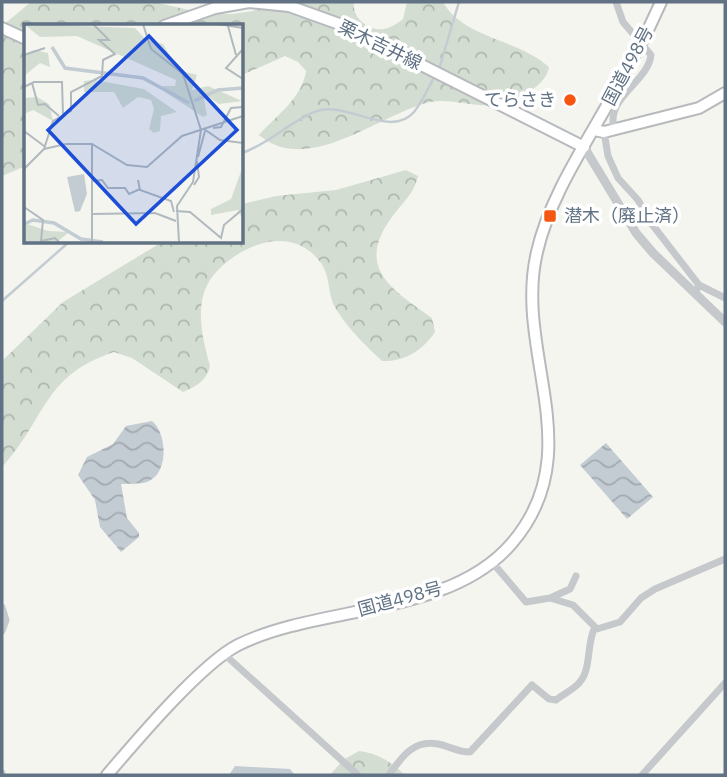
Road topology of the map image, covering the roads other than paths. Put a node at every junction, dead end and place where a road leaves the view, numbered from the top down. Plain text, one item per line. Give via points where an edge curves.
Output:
1 (616, 2) edge
2 (661, 2) edge
3 (170, 24) edge
4 (2, 28) edge
5 (24, 38) edge
6 (725, 93) edge
7 (604, 130) junction
8 (584, 147) junction
9 (697, 289) junction
10 (725, 298) edge
11 (725, 322) edge
12 (725, 559) edge
13 (492, 562) junction
14 (576, 576) dead end
15 (550, 598) junction
16 (2, 607) edge
17 (595, 627) junction
18 (2, 631) edge
19 (224, 654) junction
20 (725, 683) edge
21 (107, 775) edge
22 (358, 775) edge
23 (389, 775) edge
24 (642, 775) edge

1 - 7 street via 627,28 651,55 649,66 626,91
2 - 7 main road, 国道498号, bridge via 628,67
3 - 8 main road, 栗木吉井線 via 249,2 289,6 342,25
4 - 5 main road
6 - 7 main road, 国道498号 via 699,108
7 - 8 main road, 国道498号
7 - 9 street via 618,178 638,200
8 - 9 street via 636,233
8 - 13 main road, 国道498号 via 546,222 532,279 532,309 547,400 550,456 544,484 532,515
9 - 10 street
9 - 11 street
12 - 17 street via 682,575 641,598 620,622
13 - 15 street via 526,602
13 - 19 main road, 国道498号 via 444,588 274,631
14 - 15 street via 570,589
15 - 17 street via 573,606
16 - 18 street via 6,620
17 - 23 street via 582,681 573,689 556,700 532,685 470,752 437,743 412,747
19 - 21 main road, 国道498号
19 - 22 street
20 - 24 street

